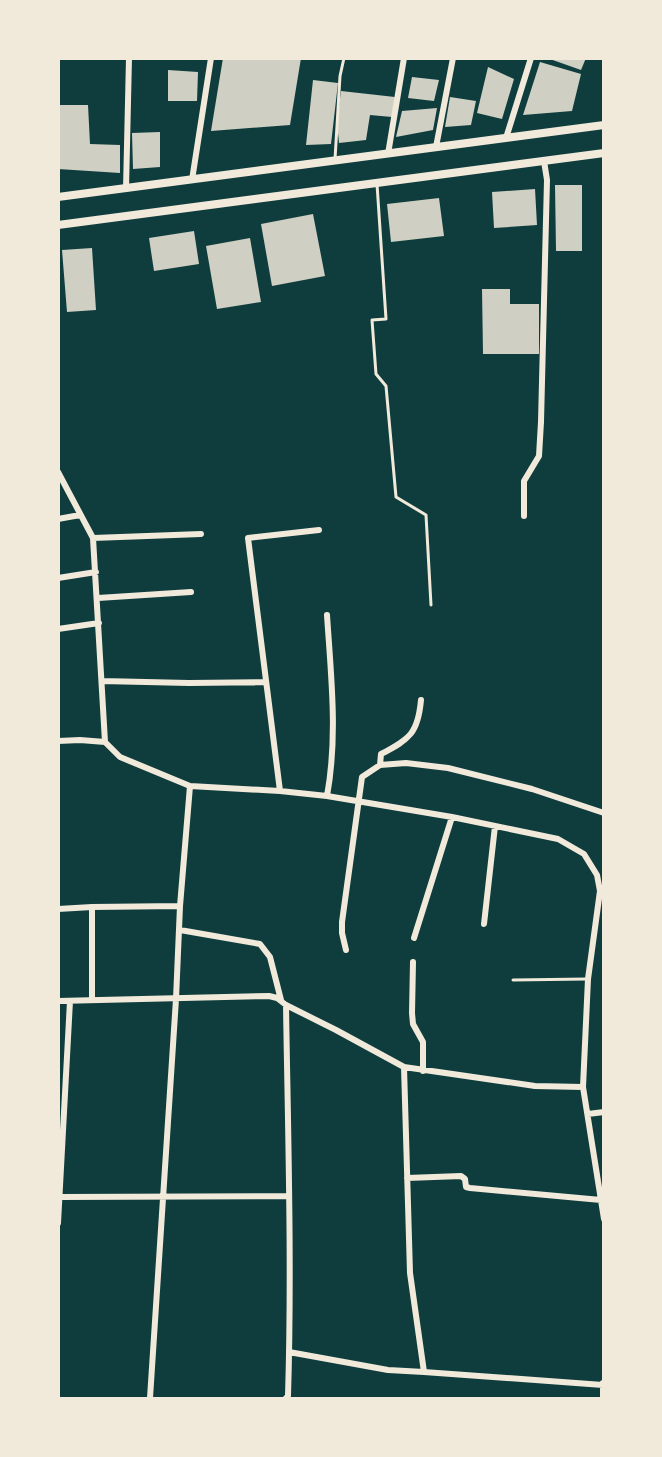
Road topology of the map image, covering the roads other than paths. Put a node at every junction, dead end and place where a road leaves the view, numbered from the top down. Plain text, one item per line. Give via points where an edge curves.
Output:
1 (129, 58) edge
2 (211, 58) edge
3 (344, 58) edge
4 (404, 58) edge
5 (453, 58) edge
6 (531, 58) edge
7 (603, 125) edge
8 (506, 138) junction
9 (436, 147) junction
10 (603, 153) edge
11 (388, 154) junction
12 (335, 161) junction
13 (544, 161) junction
14 (192, 180) junction
15 (376, 181) junction
16 (126, 189) junction
17 (58, 197) edge
18 (58, 225) edge
19 (58, 472) edge
20 (80, 514) junction
21 (525, 516) dead end
22 (58, 519) edge
23 (319, 530) dead end
24 (201, 534) dead end
25 (93, 538) junction
26 (96, 572) junction
27 (58, 578) edge
28 (191, 592) dead end
29 (98, 598) junction
30 (431, 605) dead end
31 (327, 615) dead end
32 (99, 623) junction
33 (58, 629) edge
34 (102, 681) junction
35 (266, 682) junction
36 (420, 700) dead end
37 (58, 741) edge
38 (105, 742) junction
39 (380, 765) junction
40 (190, 786) junction
41 (280, 791) junction
42 (327, 796) junction
43 (360, 801) junction
44 (603, 813) edge
45 (452, 817) junction
46 (495, 826) junction
47 (180, 906) junction
48 (92, 907) junction
49 (58, 909) edge
50 (484, 924) dead end
51 (180, 930) junction
52 (414, 938) dead end
53 (346, 950) dead end
54 (413, 962) dead end
55 (588, 979) junction
56 (513, 980) dead end
57 (176, 999) junction
58 (92, 1000) junction
59 (58, 1001) edge
60 (70, 1001) junction
61 (284, 1003) junction
62 (404, 1067) junction
63 (423, 1071) junction
64 (583, 1087) junction
65 (603, 1112) edge
66 (588, 1114) junction
67 (407, 1178) junction
68 (164, 1196) junction
69 (289, 1196) junction
70 (60, 1197) edge
71 (602, 1200) junction
72 (603, 1219) edge
73 (58, 1223) edge
74 (289, 1352) junction
75 (424, 1372) junction
76 (603, 1384) edge
77 (150, 1398) edge
78 (286, 1398) edge
79 (603, 1398) edge

1 - 16 street
2 - 14 street
3 - 12 lane
4 - 11 street
5 - 9 street
6 - 8 street
7 - 8 main road
8 - 9 main road
9 - 11 main road
10 - 13 main road
11 - 12 main road
12 - 14 main road
13 - 15 main road
13 - 21 street via 547,180 541,433 538,459 524,481
14 - 16 main road
15 - 18 main road
15 - 30 lane via 386,319 372,320 376,374 386,386 396,497 426,515
16 - 17 main road
19 - 20 street
20 - 22 street
20 - 25 street
23 - 35 street via 249,538
24 - 25 street
25 - 26 street
26 - 27 street
26 - 29 street
28 - 29 street
29 - 32 street
31 - 42 street via 334,718
32 - 33 street
32 - 34 street
34 - 35 street
34 - 38 street
35 - 41 street
36 - 39 street via 419,719 408,739 381,754
37 - 38 street
38 - 40 street via 120,757
39 - 43 street via 363,777
39 - 44 street via 406,763 448,768 532,789
40 - 41 street
40 - 47 street
41 - 42 street
42 - 43 street
43 - 45 street
43 - 53 street via 342,922
45 - 46 street
45 - 52 street
46 - 50 street
46 - 55 street via 558,839 584,854 597,875 600,891
47 - 48 street
47 - 51 street
48 - 49 street
48 - 58 street
51 - 57 street
51 - 61 street via 260,944 270,957
54 - 63 street via 413,1024 423,1042
55 - 56 lane
55 - 64 street
57 - 58 street
57 - 61 street via 268,996
57 - 68 street
58 - 60 street
59 - 60 street
60 - 70 street
61 - 62 street
61 - 69 street
62 - 63 street
62 - 67 street
63 - 64 street via 536,1086
64 - 66 street
65 - 66 street
66 - 71 street
67 - 71 street via 461,1176 470,1188
67 - 75 street via 410,1273
68 - 69 street
68 - 70 street
68 - 77 street
69 - 74 street
70 - 73 street
71 - 72 street
74 - 75 street via 388,1370
74 - 78 street
75 - 76 street
76 - 79 street

